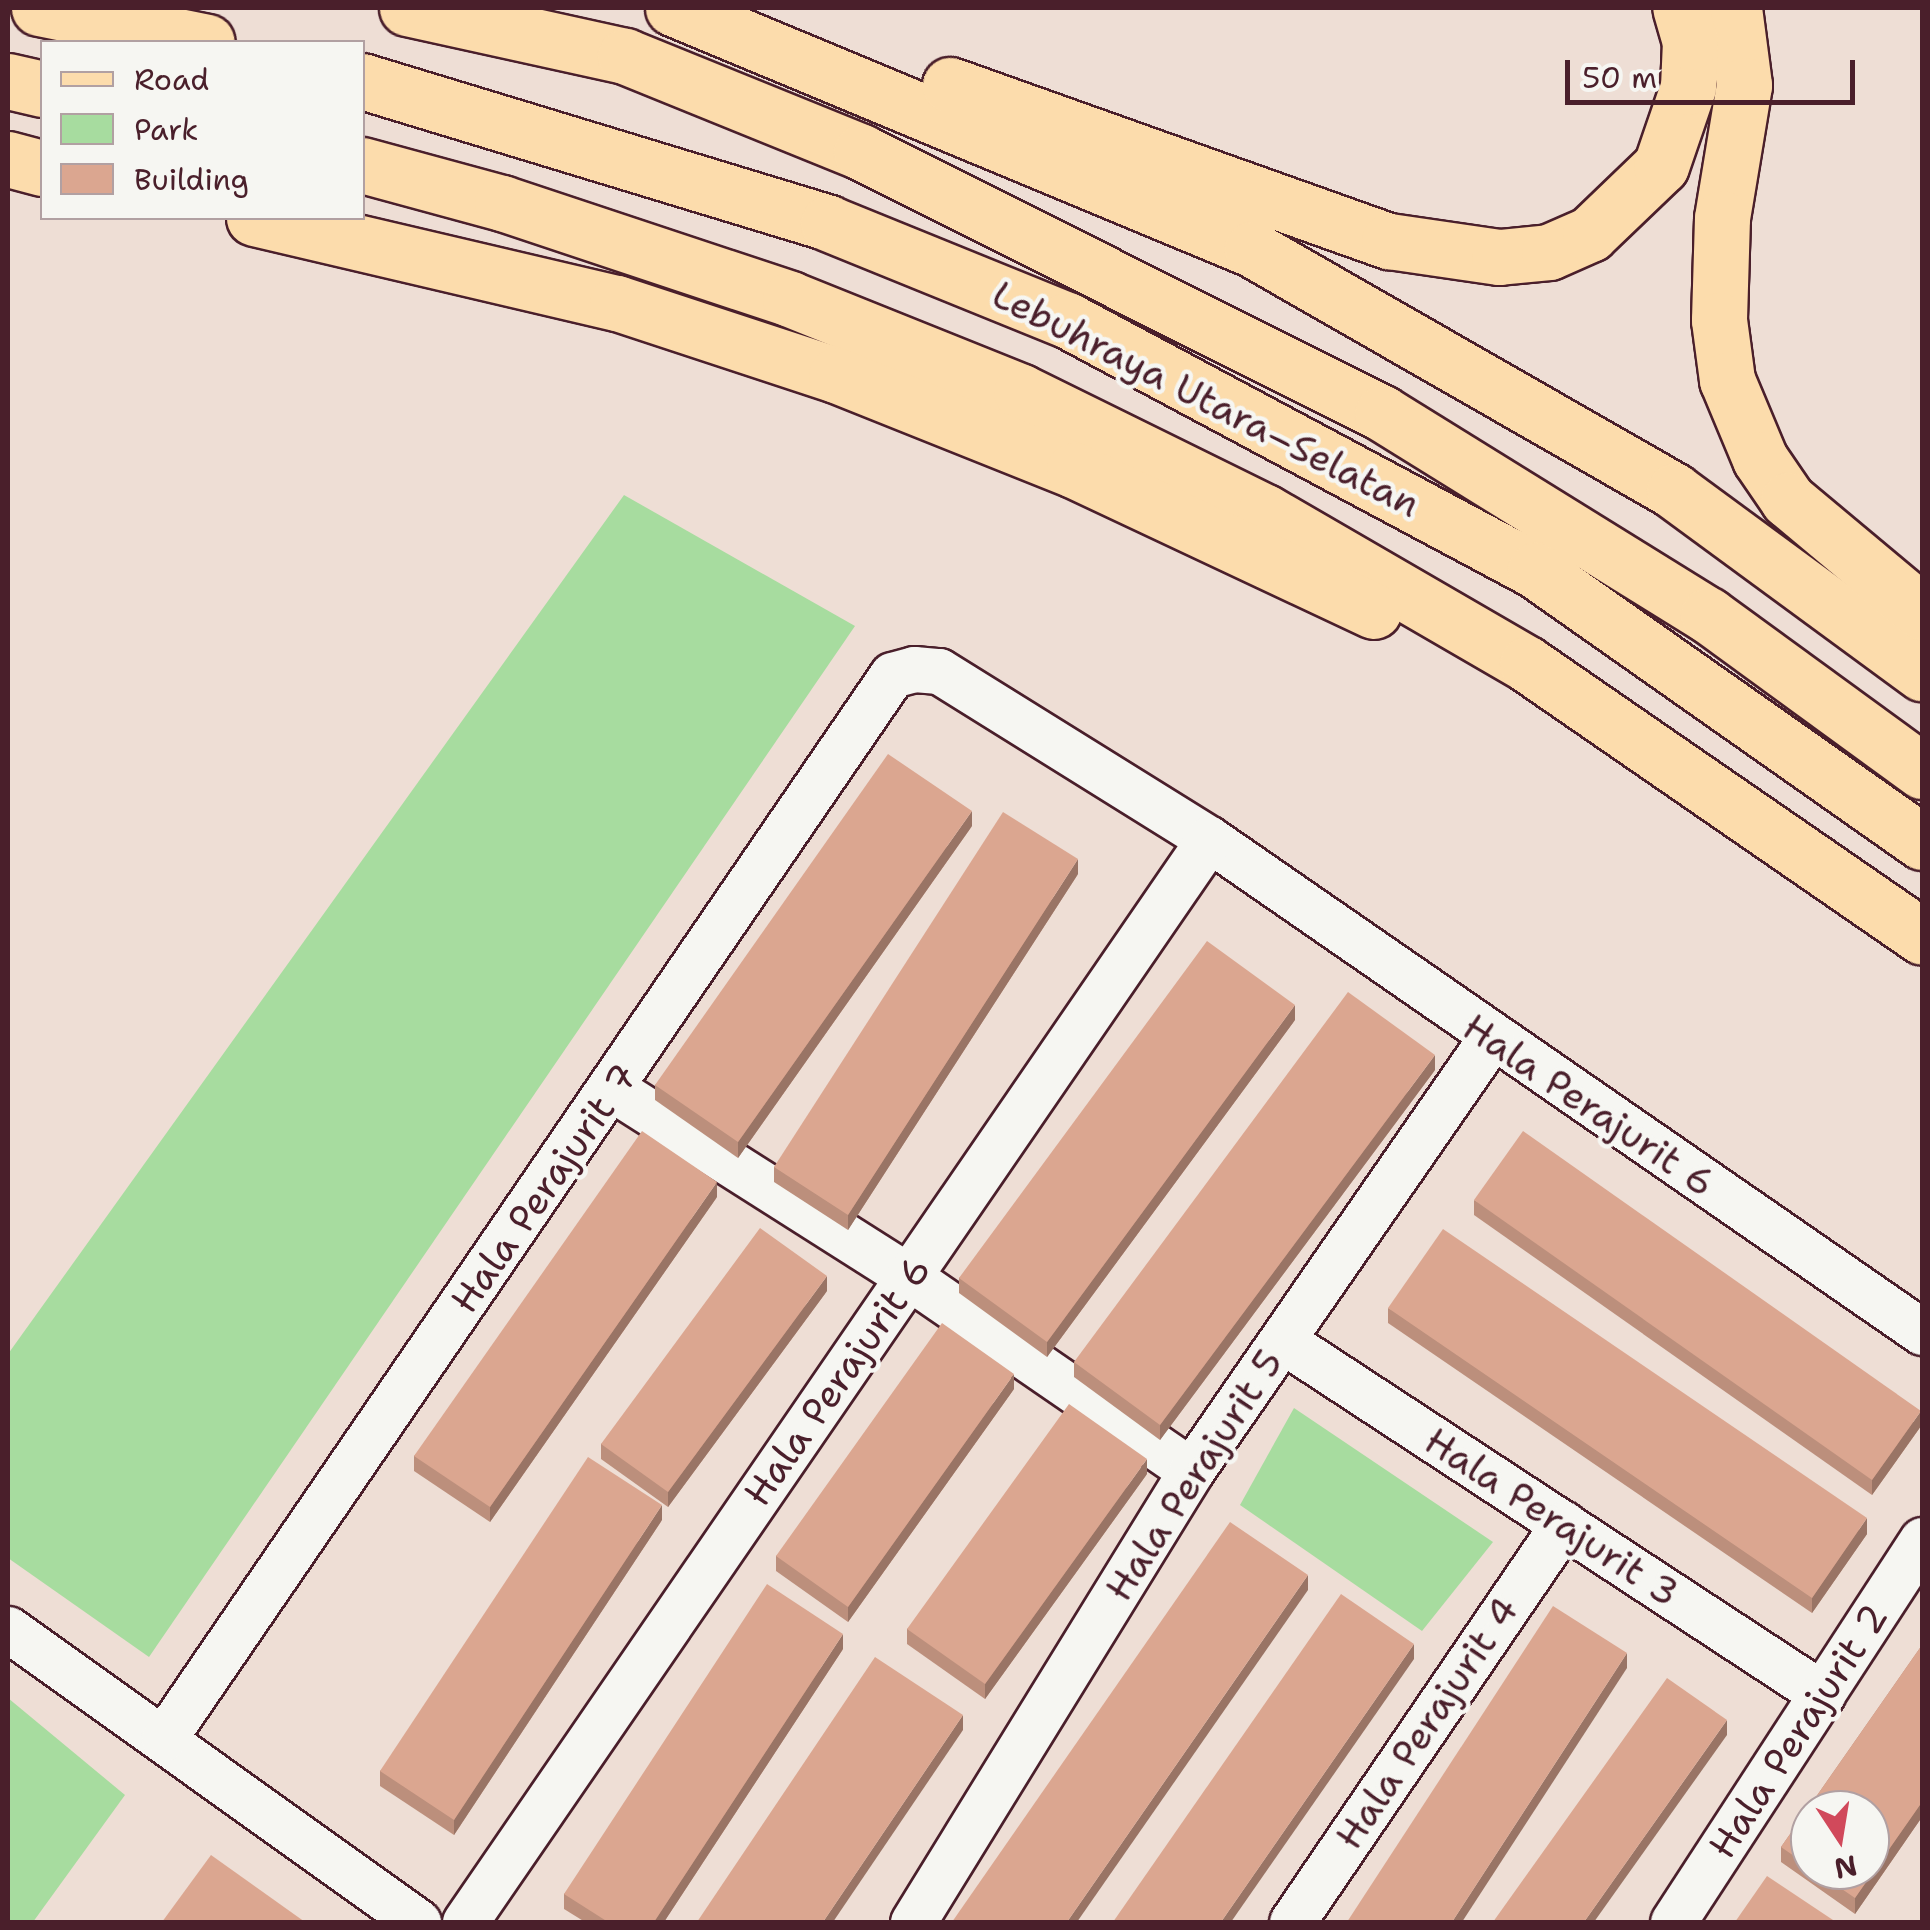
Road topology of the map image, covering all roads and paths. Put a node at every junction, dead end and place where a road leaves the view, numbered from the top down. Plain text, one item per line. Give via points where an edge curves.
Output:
1 (407, 8) edge
2 (673, 8) edge
3 (689, 8) edge
4 (1680, 8) edge
5 (1734, 8) edge
6 (45, 9) edge
7 (198, 40) edge
8 (365, 82) edge
9 (8, 160) edge
10 (365, 167) edge
11 (40, 168) edge
12 (263, 220) edge
13 (1922, 612) edge
14 (1527, 664) junction
15 (940, 671) joint
16 (1922, 674) edge
17 (1922, 771) edge
18 (1209, 839) junction
19 (1922, 842) edge
20 (1922, 937) edge
21 (1491, 1038) junction
22 (614, 1089) junction
23 (908, 1277) junction
24 (1922, 1332) edge
25 (1282, 1340) junction
26 (1191, 1471) junction
27 (1563, 1524) junction
28 (1922, 1540) edge
29 (8, 1629) edge
30 (1822, 1694) junction
31 (164, 1738) junction
32 (418, 1922) edge
33 (465, 1922) edge
34 (913, 1922) edge
35 (1292, 1922) edge
36 (1674, 1922) edge

1 - 17 main road, Lebuhraya Utara–Selatan via 625,56 862,152 1382,413 1708,615
2 - 16 main road via 1252,249 1674,492
3 - 4 main road via 806,33 1389,242 1499,257 1549,252 1590,234 1662,166 1688,87 1690,42
5 - 13 main road via 1744,85 1722,218 1719,320 1726,380 1760,460 1788,500
6 - 7 main road
8 - 19 main road, Lebuhraya Utara–Selatan via 828,223 1067,320 1535,570
9 - 11 main road
10 - 14 main road via 502,202 790,299 1022,392 1265,512
12 - 14 main road via 617,303 836,375 1074,470 1376,612
14 - 20 main road
15 - 18 street, Hala Perajurit 6
15 - 22 street, Hala Perajurit 7 via 892,675
18 - 21 street, Hala Perajurit 6
18 - 23 street, Hala Perajurit 6
21 - 24 street, Hala Perajurit 6
21 - 25 street, Hala Perajurit 5
22 - 23 street
22 - 31 street, Hala Perajurit 7
23 - 26 street
23 - 33 street, Hala Perajurit 6
25 - 26 street, Hala Perajurit 5
25 - 27 street, Hala Perajurit 3
26 - 34 street, Hala Perajurit 5
27 - 30 street, Hala Perajurit 3
27 - 35 street, Hala Perajurit 4
28 - 30 street, Hala Perajurit 2
29 - 31 street
30 - 36 street, Hala Perajurit 2
31 - 32 street

